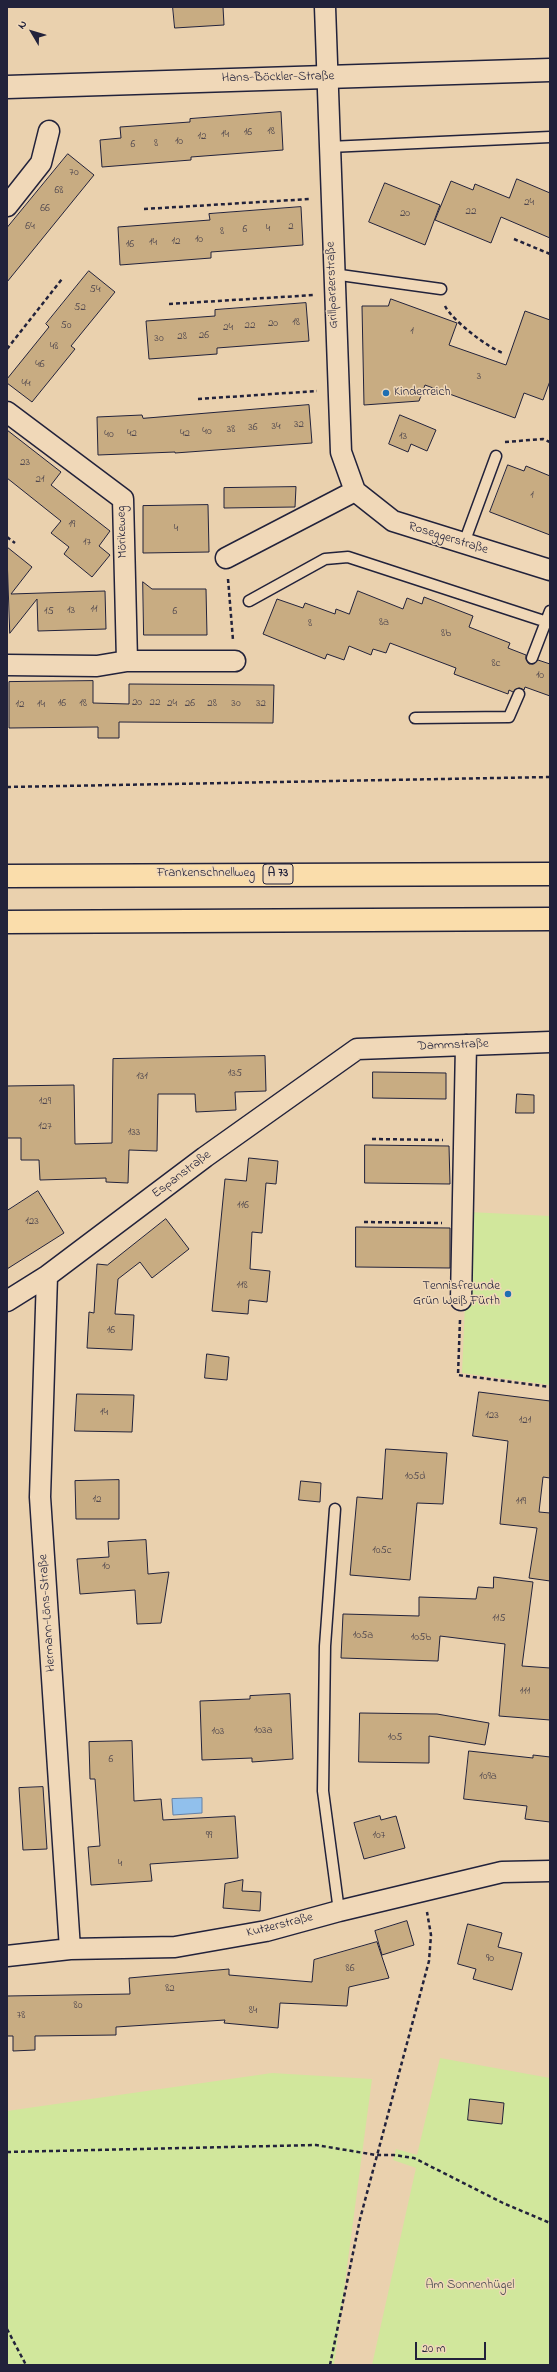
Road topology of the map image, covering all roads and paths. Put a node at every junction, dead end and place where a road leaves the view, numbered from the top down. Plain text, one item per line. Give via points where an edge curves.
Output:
1 (325, 7) edge
2 (550, 70) edge
3 (327, 77) junction
4 (7, 87) edge
5 (49, 131) dead end
6 (550, 137) edge
7 (329, 147) junction
8 (330, 197) junction
9 (7, 206) edge
10 (144, 209) dead end
11 (514, 239) dead end
12 (550, 254) edge
13 (333, 274) junction
14 (62, 279) dead end
15 (441, 289) joint
16 (334, 294) junction
17 (169, 304) dead end
18 (7, 349) edge
19 (503, 353) dead end
20 (338, 390) junction
21 (198, 399) dead end
22 (7, 412) edge
23 (550, 442) edge
24 (496, 456) joint
25 (355, 491) junction
26 (7, 537) edge
27 (464, 543) junction
28 (15, 544) dead end
29 (226, 558) joint
30 (550, 570) edge
31 (249, 601) dead end
32 (550, 611) edge
33 (548, 622) edge
34 (532, 658) dead end
35 (235, 660) joint
36 (127, 661) junction
37 (7, 665) edge
38 (519, 694) dead end
39 (415, 718) dead end
40 (550, 777) edge
41 (7, 787) edge
42 (550, 874) edge
43 (7, 876) edge
44 (550, 919) edge
45 (7, 922) edge
46 (550, 1042) edge
47 (466, 1045) junction
48 (357, 1050) joint
49 (372, 1140) dead end
50 (464, 1141) junction
51 (364, 1222) dead end
52 (463, 1224) junction
53 (47, 1276) junction
54 (462, 1300) joint
55 (7, 1301) edge
56 (550, 1387) edge
57 (335, 1509) dead end
58 (550, 1871) edge
59 (339, 1911) junction
60 (431, 1935) dead end
61 (70, 1949) junction
62 (7, 1956) edge
63 (7, 2152) edge
64 (376, 2155) junction
65 (550, 2223) edge
66 (7, 2329) edge
67 (26, 2365) edge
68 (330, 2365) edge

1 - 3 street, Grillparzerstraße
2 - 3 main road, Hans-Böckler-Straße
3 - 4 main road, Hans-Böckler-Straße
3 - 7 street, Grillparzerstraße
5 - 9 street via 41,163
6 - 7 lane
7 - 8 street, Grillparzerstraße
8 - 10 path
8 - 13 street, Grillparzerstraße
11 - 12 path
13 - 15 lane
13 - 16 street, Grillparzerstraße
14 - 18 path
15 - 19 path via 446,308 494,350
16 - 17 path
16 - 20 street, Grillparzerstraße
20 - 21 path
20 - 25 street, Grillparzerstraße via 341,452
22 - 36 street, Mörikeweg via 123,499
23 - 24 path via 543,439 502,442
24 - 27 lane
25 - 27 street, Roseggerstraße via 393,521
25 - 29 street
26 - 28 path
27 - 30 street, Roseggerstraße
29 - 35 path
31 - 33 lane via 325,559 348,557
32 - 33 lane
33 - 34 lane
35 - 36 street
36 - 37 street via 97,666
38 - 39 lane via 509,717
40 - 41 path
42 - 43 highway, Frankenschnellweg / A 73
44 - 45 highway
46 - 47 street, Dammstraße
47 - 48 street, Dammstraße
47 - 50 street
48 - 53 street, Espanstraße via 205,1157
49 - 50 path
50 - 52 street
51 - 52 path
52 - 54 street
53 - 55 street, Espanstraße
53 - 61 street, Hermann-Löns-Straße via 40,1497
54 - 56 path via 458,1375
57 - 59 lane via 325,1646 323,1791
58 - 59 street, Kutzerstraße via 502,1872
59 - 61 street, Kutzerstraße via 266,1931 175,1947
60 - 64 path via 429,1960
61 - 62 street, Kutzerstraße
63 - 64 path via 316,2145
64 - 65 path via 414,2158 503,2203
64 - 68 path
66 - 67 path

